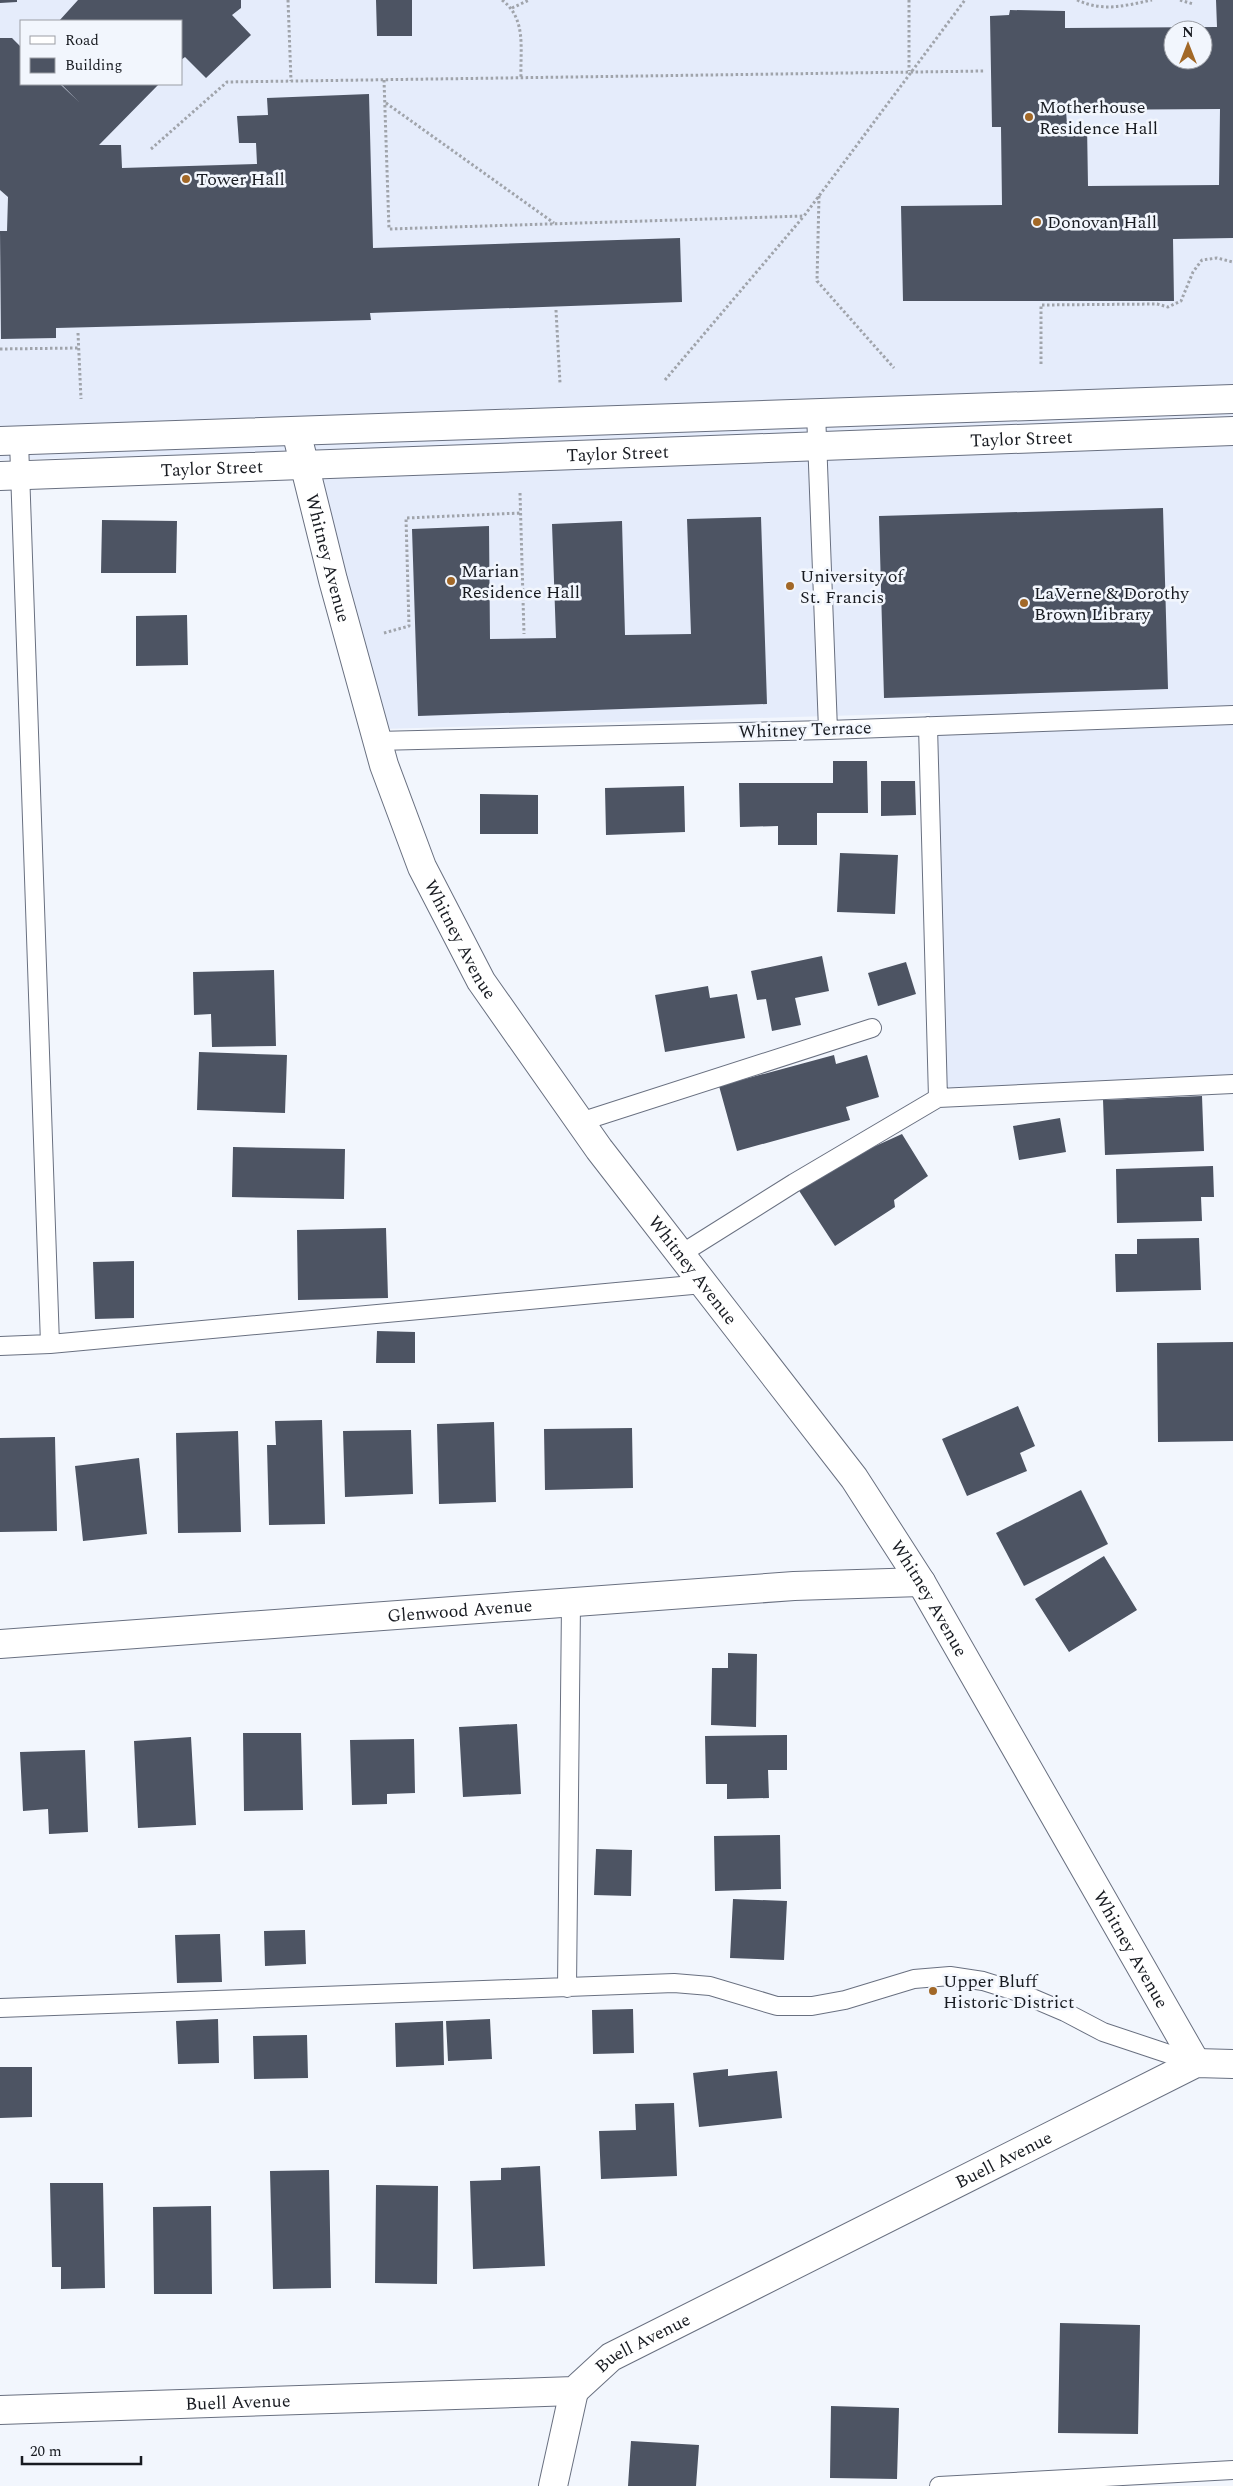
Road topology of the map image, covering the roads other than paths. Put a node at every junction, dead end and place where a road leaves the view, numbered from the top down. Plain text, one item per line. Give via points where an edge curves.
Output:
1 (1233, 399) edge
2 (816, 412) junction
3 (1233, 431) edge
4 (296, 432) junction
5 (9, 441) edge
6 (818, 445) junction
7 (304, 465) junction
8 (10, 476) edge
9 (1233, 715) edge
10 (928, 726) junction
11 (828, 730) junction
12 (377, 741) junction
13 (872, 1028) dead end
14 (1233, 1084) edge
15 (938, 1098) junction
16 (580, 1122) junction
17 (681, 1254) junction
18 (704, 1284) junction
19 (50, 1344) junction
20 (0, 1346) edge
21 (921, 1582) junction
22 (571, 1603) junction
23 (0, 1644) edge
24 (567, 1988) junction
25 (0, 2008) edge
26 (1196, 2063) junction
27 (1233, 2064) edge
28 (574, 2391) junction
29 (0, 2410) edge
30 (1233, 2470) edge
31 (553, 2486) edge
32 (939, 2486) edge

1 - 2 street, Taylor Street
2 - 4 street, Taylor Street
2 - 6 lane
3 - 6 street, Taylor Street
4 - 5 street, Taylor Street
4 - 7 street, Whitney Avenue
5 - 8 lane
6 - 7 street, Taylor Street
6 - 11 lane
7 - 8 street, Taylor Street
7 - 12 street, Whitney Avenue
8 - 19 lane
9 - 10 lane, Whitney Terrace
10 - 11 lane, Whitney Terrace
10 - 15 lane
11 - 12 lane, Whitney Terrace
12 - 16 street, Whitney Avenue via 422,867 481,981
13 - 16 lane
14 - 15 lane
15 - 17 lane
16 - 17 street, Whitney Avenue
17 - 18 street, Whitney Avenue
18 - 19 lane
18 - 21 street, Whitney Avenue via 854,1478
19 - 20 lane
21 - 22 street, Glenwood Avenue via 794,1586
21 - 26 street, Whitney Avenue
22 - 23 street, Glenwood Avenue
22 - 24 lane
24 - 25 lane
24 - 26 lane via 674,1983 744,1994 777,2006 812,2006 914,1979 950,1976 983,1981 1018,1992 1103,2032
26 - 27 street, Buell Avenue
26 - 28 street, Buell Avenue via 611,2357
28 - 29 street, Buell Avenue
28 - 31 street
30 - 32 lane

